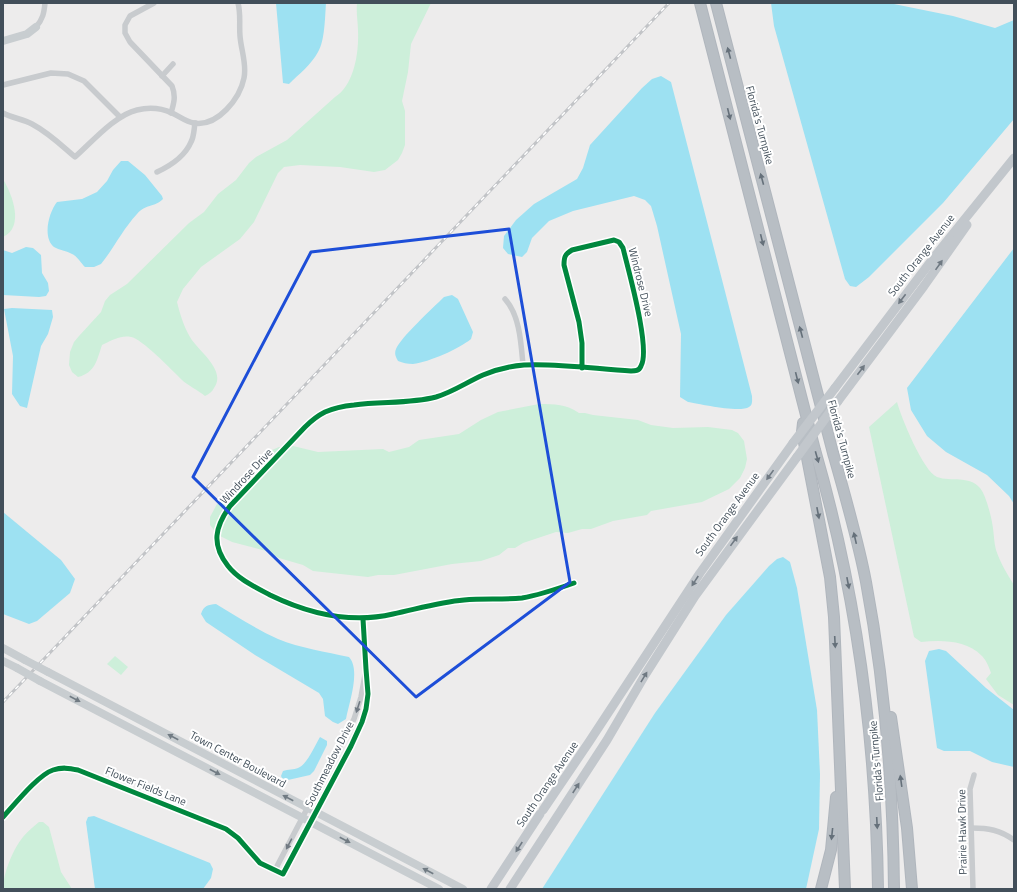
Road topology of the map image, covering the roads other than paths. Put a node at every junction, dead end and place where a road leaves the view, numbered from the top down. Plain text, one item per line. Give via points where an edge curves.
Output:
1 (45, 3) edge
2 (154, 3) edge
3 (238, 3) edge
4 (700, 3) edge
5 (716, 3) edge
6 (36, 27) joint
7 (3, 41) edge
8 (173, 64) dead end
9 (162, 76) junction
10 (3, 85) edge
11 (3, 113) edge
12 (171, 113) junction
13 (120, 117) junction
14 (195, 123) junction
15 (1014, 158) edge
16 (1005, 170) junction
17 (157, 172) dead end
18 (505, 299) dead end
19 (523, 365) junction
20 (582, 368) junction
21 (804, 406) junction
22 (866, 581) junction
23 (574, 583) dead end
24 (363, 619) junction
25 (3, 648) edge
26 (3, 661) edge
27 (366, 669) junction
28 (839, 739) junction
29 (343, 741) junction
30 (352, 746) junction
31 (974, 775) dead end
32 (308, 808) junction
33 (316, 812) junction
34 (3, 817) edge
35 (302, 818) junction
36 (311, 822) junction
37 (972, 828) junction
38 (1014, 840) edge
39 (275, 870) junction
40 (283, 874) joint
41 (439, 889) edge
42 (463, 889) edge
43 (491, 889) edge
44 (510, 889) edge
45 (821, 889) edge
46 (845, 889) edge
47 (878, 889) edge
48 (894, 889) edge
49 (912, 889) edge
50 (973, 889) edge

1 - 6 street via 44,14
2 - 9 street via 130,16 125,25 125,33 130,42
3 - 14 street via 245,66 242,88 220,116 207,122
4 -> 21 highway, Florida's Turnpike
22 -> 5 highway, Florida's Turnpike
6 - 7 main road via 27,34
8 - 9 street
9 - 12 street via 174,92
10 - 13 street via 51,73 68,74 84,81
11 - 13 street via 31,124 54,138 75,157
12 - 13 street via 153,108 136,110
12 - 14 street
14 - 17 street via 192,142 184,153
15 - 16 main road, South Orange Avenue
16 -> 43 main road, South Orange Avenue, bridge via 935,256 793,443 700,573
44 -> 16 main road, South Orange Avenue, bridge via 607,740 695,596 924,286
18 - 19 street via 510,304 518,328
19 - 20 street, Windrose Drive
19 - 24 street, Windrose Drive via 483,375 436,397 364,404 326,411 305,427 230,506 222,518 218,527 218,547 232,572 253,586 311,612
20 - 20 street, Windrose Drive via 579,322 564,258 566,253 572,250 614,240 623,248 638,308 642,332 642,366 631,371
21 -> 28 highway via 802,432 833,604
21 -> 47 highway, Florida's Turnpike via 840,545 859,643 871,736 878,840
22 - 48 highway, Florida's Turnpike via 887,741 893,823
49 -> 22 highway via 896,748
23 - 24 street, Windrose Drive via 522,598 465,600
24 - 27 street, Southmeadow Drive
32 -> 25 main road, Town Center Boulevard, bridge
26 -> 35 main road, Town Center Boulevard, bridge
27 -> 29 street, Southmeadow Drive via 354,719
27 - 30 street, Southmeadow Drive via 366,709
28 -> 45 highway via 839,775 831,850
28 - 46 highway
29 - 30 street
29 - 32 street, Southmeadow Drive
30 - 33 street, Southmeadow Drive
31 - 37 street, Prairie Hawk Drive via 970,789
32 - 33 main road, Town Center Boulevard
32 - 35 street, Southmeadow Drive
33 - 36 street, Southmeadow Drive
42 -> 33 main road, Town Center Boulevard
34 - 39 street, Flower Fields Lane via 42,776 64,768 78,770 226,829 238,838 260,863
35 - 36 main road, Town Center Boulevard
35 -> 39 street, Southmeadow Drive
36 - 40 street, Southmeadow Drive
36 -> 41 main road, Town Center Boulevard
37 - 38 street via 994,829 1006,833
37 - 50 street, Prairie Hawk Drive
39 - 40 street, Flower Fields Lane

